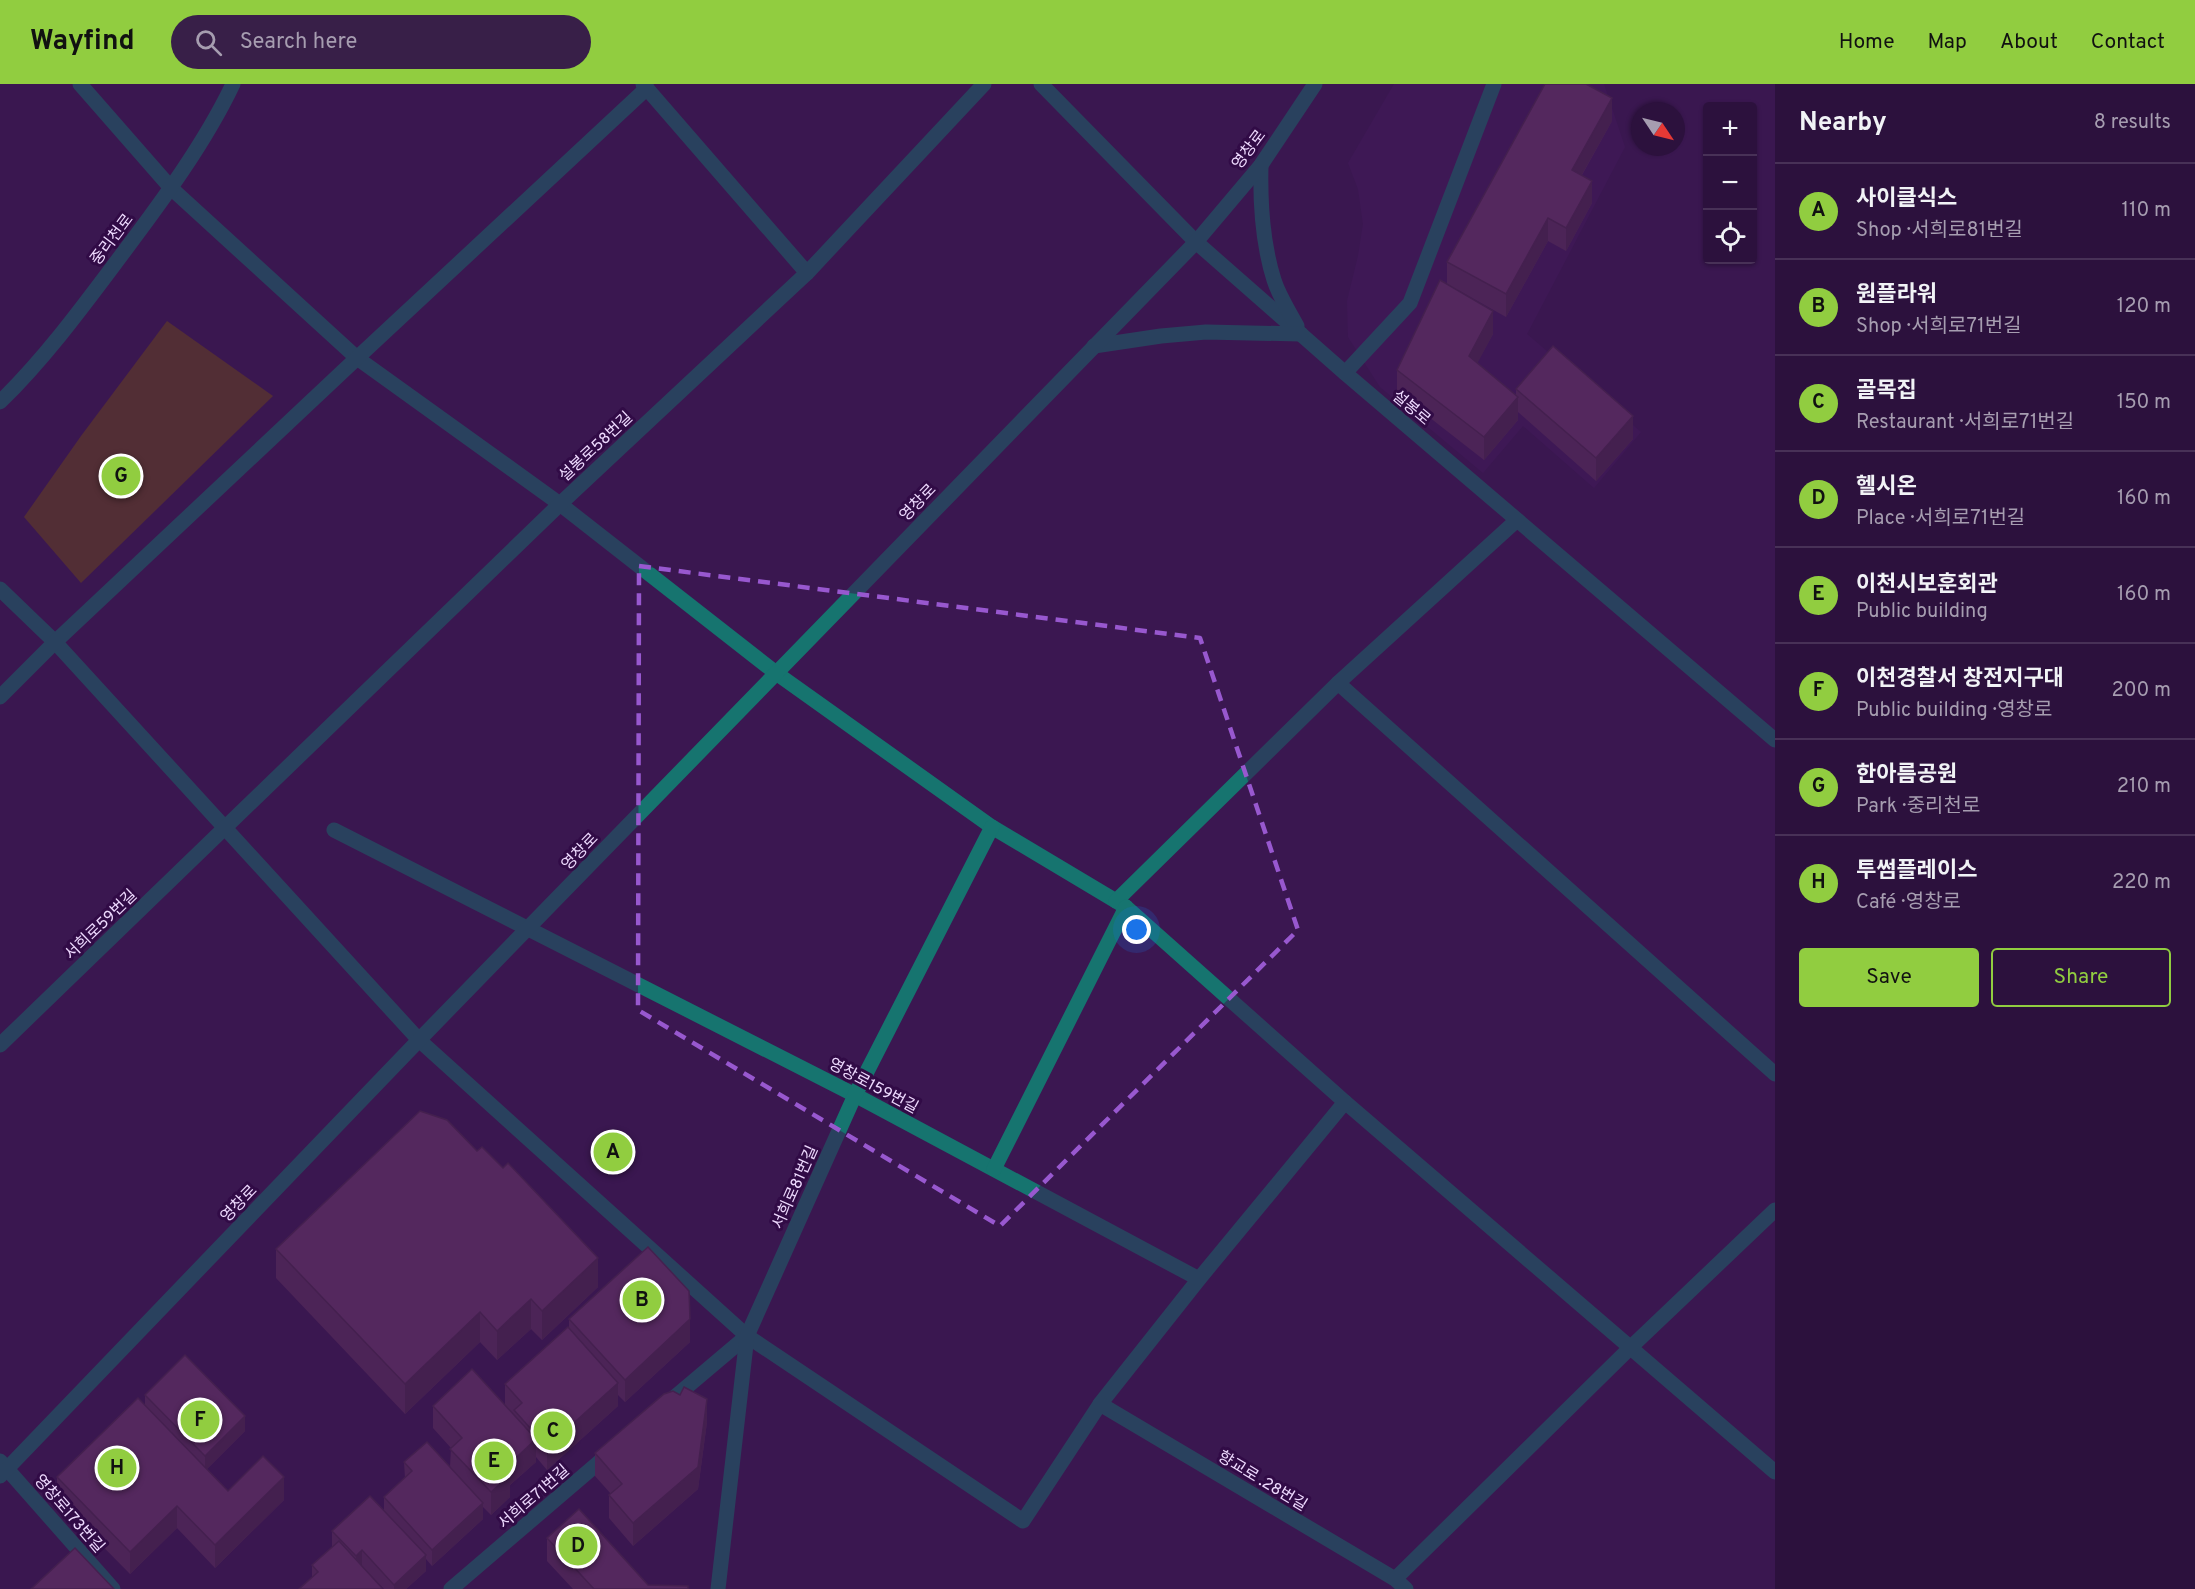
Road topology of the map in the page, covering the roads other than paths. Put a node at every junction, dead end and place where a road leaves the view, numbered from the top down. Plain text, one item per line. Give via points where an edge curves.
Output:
1 (80, 84) edge
2 (233, 84) edge
3 (984, 84) edge
4 (1041, 84) edge
5 (1315, 84) edge
6 (1494, 84) edge
7 (645, 86) edge
8 (1261, 165) junction
9 (171, 188) junction
10 (1196, 242) junction
11 (807, 273) junction
12 (1301, 334) junction
13 (1094, 346) junction
14 (357, 357) junction
15 (1345, 373) junction
16 (0, 402) edge
17 (560, 504) junction
18 (1517, 520) junction
19 (0, 589) edge
20 (55, 642) junction
21 (776, 673) junction
22 (1338, 683) junction
23 (0, 697) edge
24 (1775, 740) edge
25 (992, 827) junction
26 (224, 828) junction
27 (334, 830) dead end
28 (1121, 904) junction
29 (528, 930) junction
30 (419, 1040) junction
31 (0, 1045) edge
32 (1775, 1074) edge
33 (855, 1095) junction
34 (1345, 1102) junction
35 (994, 1169) junction
36 (1775, 1210) edge
37 (1199, 1279) junction
38 (747, 1336) junction
39 (1631, 1347) junction
40 (1100, 1404) junction
41 (648, 1420) edge
42 (621, 1443) edge
43 (3, 1469) edge
44 (1775, 1472) edge
45 (1400, 1584) edge
46 (113, 1589) edge
47 (451, 1589) edge
48 (718, 1589) edge

1 - 9 street
2 - 9 street, 중리천로
3 - 11 street, 설봉로58번길
4 - 10 street, 설봉로
5 - 8 street, 영창로
6 - 15 street via 1410,303
7 - 11 street
7 - 14 street
8 - 10 street, 영창로
8 - 12 street via 1260,209 1265,244 1275,281
9 - 14 street
9 - 16 street, 중리천로 via 74,318
10 - 12 street, 설봉로
10 - 13 street, 영창로
11 - 17 street, 설봉로58번길
12 - 13 street via 1206,332
12 - 15 street, 설봉로
13 - 21 street, 영창로
14 - 17 street
14 - 20 street
15 - 18 street, 설봉로
17 - 21 street
17 - 26 street, 설봉로58번길
18 - 22 street
18 - 24 street, 설봉로
19 - 20 street
20 - 23 street
20 - 26 street
21 - 25 street
21 - 29 street, 영창로
22 - 28 street
22 - 32 street
25 - 28 street
25 - 33 street, 서희로81번길
26 - 30 street
26 - 31 street, 서희로59번길
27 - 29 street
28 - 34 street
28 - 35 street
29 - 30 street, 영창로
29 - 33 street, 영창로159번길
30 - 38 street
30 - 43 street, 영창로
33 - 35 street, 영창로159번길
33 - 38 street, 서희로81번길
34 - 37 street
34 - 39 street
35 - 37 street, 영창로159번길
36 - 39 street
37 - 40 street
38 - 40 street via 1023,1521
38 - 41 street
38 - 48 street, 서희로81번길
39 - 44 street
39 - 45 street
40 - 45 street, 향교로 .28번길
42 - 47 street, 서희로71번길
43 - 46 street, 영창로173번길

